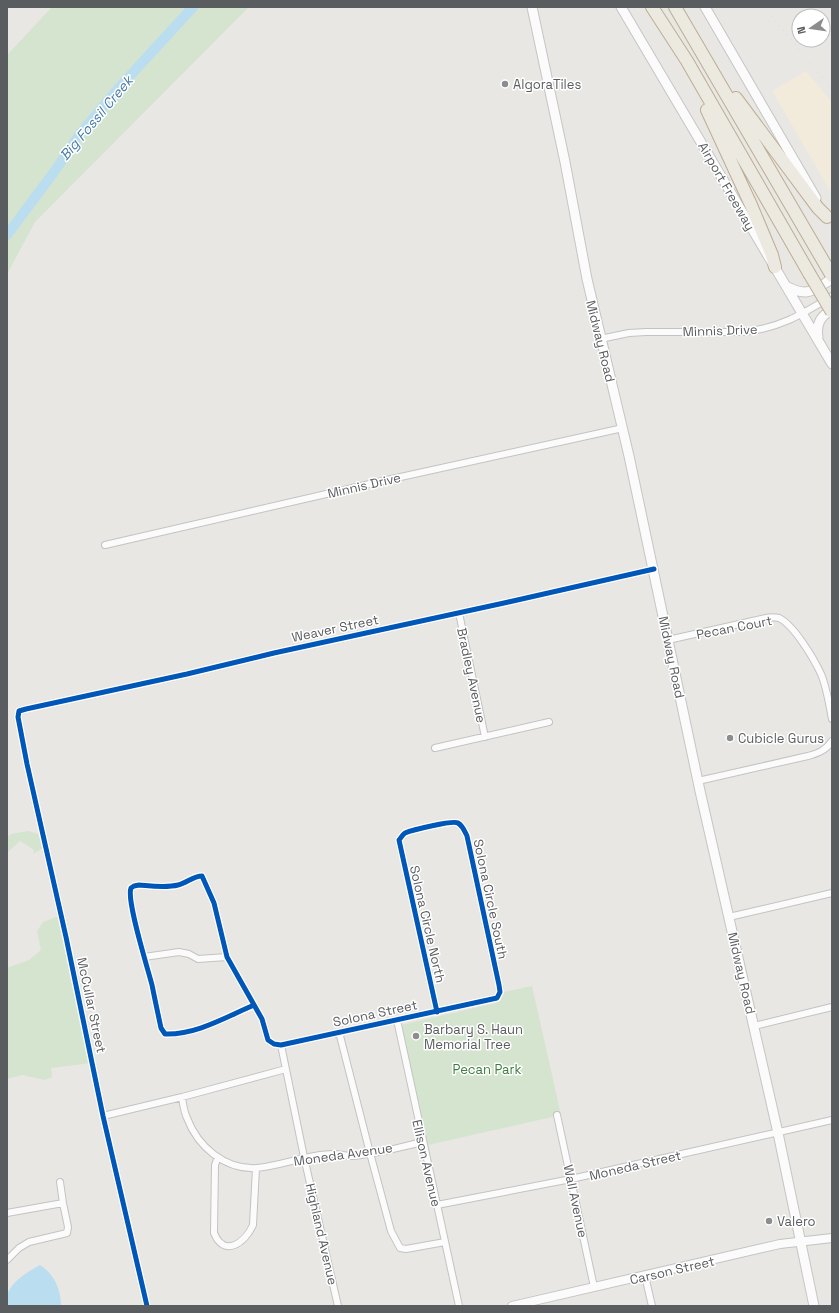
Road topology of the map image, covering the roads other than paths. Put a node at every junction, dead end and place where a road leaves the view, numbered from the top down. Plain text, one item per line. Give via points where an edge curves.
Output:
1 (532, 7) edge
2 (621, 7) edge
3 (652, 7) edge
4 (675, 7) edge
5 (705, 7) edge
6 (703, 56) junction
7 (687, 61) junction
8 (830, 221) edge
9 (775, 267) junction
10 (832, 276) edge
11 (832, 279) edge
12 (786, 286) junction
13 (832, 296) edge
14 (832, 311) edge
15 (803, 314) junction
16 (600, 338) junction
17 (819, 343) junction
18 (832, 364) edge
19 (623, 428) junction
20 (105, 545) dead end
21 (654, 569) junction
22 (459, 613) junction
23 (668, 640) junction
24 (21, 710) joint
25 (832, 719) edge
26 (548, 722) dead end
27 (485, 737) junction
28 (832, 741) edge
29 (435, 748) dead end
30 (698, 781) junction
31 (399, 840) joint
32 (832, 893) edge
33 (729, 917) junction
34 (144, 957) junction
35 (227, 957) junction
36 (497, 998) joint
37 (254, 1005) junction
38 (832, 1007) edge
39 (437, 1012) junction
40 (397, 1020) junction
41 (754, 1026) junction
42 (339, 1032) junction
43 (281, 1045) junction
44 (286, 1068) junction
45 (182, 1097) junction
46 (557, 1115) dead end
47 (104, 1116) junction
48 (832, 1120) edge
49 (778, 1133) junction
50 (422, 1142) junction
51 (370, 1153) junction
52 (218, 1157) junction
53 (304, 1158) junction
54 (256, 1168) junction
55 (571, 1179) junction
56 (60, 1182) dead end
57 (63, 1203) junction
58 (437, 1205) junction
59 (7, 1213) edge
60 (832, 1238) edge
61 (445, 1242) junction
62 (801, 1242) junction
63 (7, 1260) edge
64 (645, 1276) junction
65 (594, 1288) junction
66 (147, 1306) edge
67 (338, 1306) edge
68 (459, 1306) edge
69 (512, 1306) edge
70 (652, 1306) edge
71 (814, 1306) edge

1 - 16 main road, Midway Road
2 - 9 main road, Airport Freeway
3 - 7 highway, Airport Freeway
4 - 6 highway
5 - 8 main road
6 - 8 highway
6 - 10 highway
7 - 9 highway via 751,205
7 - 14 highway, Airport Freeway, bridge
9 - 12 main road, Airport Freeway
11 - 12 main road via 808,292
12 - 15 main road, Airport Freeway
13 - 15 street, Minnis Drive
14 - 17 main road via 822,316 819,321
15 - 16 street, Minnis Drive via 789,321 744,332 646,332
15 - 17 main road, Airport Freeway
16 - 19 main road, Midway Road
17 - 18 main road, Airport Freeway
19 - 20 street, Minnis Drive
19 - 21 main road, Midway Road
21 - 22 street, Weaver Street
21 - 23 main road, Midway Road
22 - 24 street, Weaver Street
22 - 27 street, Bradley Avenue
23 - 25 street, Pecan Court via 766,618 778,618 787,624 806,647 821,674
23 - 30 main road, Midway Road
24 - 47 street, McCullar Street via 18,716 27,764
26 - 27 street
27 - 29 street
28 - 30 street via 822,752
30 - 33 main road, Midway Road
31 - 36 street, Solona Circle South via 403,834 448,822 459,823 464,830 499,985 500,992
31 - 39 street, Solona Circle North
32 - 33 street
33 - 41 main road, Midway Road
34 - 35 street via 180,952 198,959
34 - 35 street via 130,891 139,885 180,885 202,876 214,903
34 - 37 street via 161,1028 165,1034 198,1029
35 - 37 street
36 - 39 street, Solona Street
37 - 43 street via 268,1040
38 - 41 street
39 - 40 street, Solona Street
40 - 42 street, Solona Street
40 - 50 street, Ellison Avenue
41 - 49 main road, Midway Road
42 - 43 street, Solona Street
42 - 51 street
43 - 44 street, Highland Avenue
44 - 45 street
44 - 53 street, Highland Avenue
45 - 47 street
45 - 52 street, Moneda Avenue via 191,1127 207,1150
46 - 55 street, Wall Avenue
47 - 66 street, McCullar Street
48 - 49 street, Moneda Street
49 - 55 street, Moneda Street
49 - 62 main road, Midway Road
50 - 51 street, Moneda Avenue
50 - 58 street, Ellison Avenue
51 - 53 street, Moneda Avenue
51 - 61 street via 391,1231 400,1248
52 - 54 street, Moneda Avenue via 229,1163
52 - 54 street via 215,1165 214,1233 217,1241 223,1245 239,1243 253,1225
53 - 54 street, Moneda Avenue
53 - 67 street, Highland Avenue
55 - 58 street, Moneda Street
55 - 65 street, Wall Avenue
56 - 57 street
57 - 59 street
57 - 63 street via 67,1233 29,1242
58 - 61 street, Ellison Avenue
60 - 62 street, Carson Street
61 - 68 street, Ellison Avenue
62 - 64 street, Carson Street via 780,1244
62 - 71 main road, Midway Road
64 - 65 street, Carson Street
64 - 70 street
65 - 69 street, Carson Street

